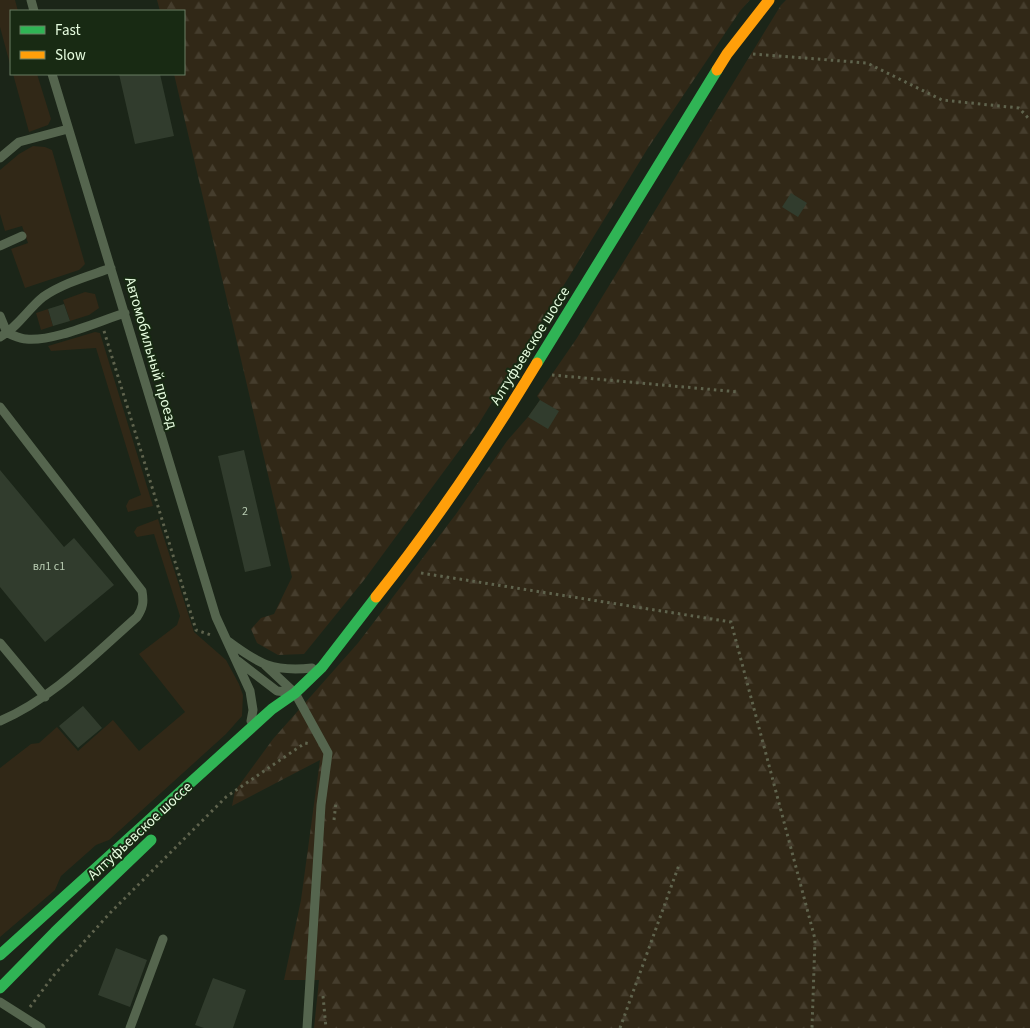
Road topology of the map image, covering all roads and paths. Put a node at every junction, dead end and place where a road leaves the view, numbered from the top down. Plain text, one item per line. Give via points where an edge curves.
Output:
1 (769, 0) edge
2 (748, 62) dead end
3 (52, 75) edge
4 (1030, 120) edge
5 (68, 129) junction
6 (0, 158) edge
7 (22, 236) dead end
8 (0, 246) edge
9 (112, 268) junction
10 (125, 313) junction
11 (0, 316) edge
12 (101, 321) junction
13 (4, 335) edge
14 (548, 375) dead end
15 (739, 392) dead end
16 (0, 407) edge
17 (398, 569) junction
18 (226, 639) junction
19 (0, 643) edge
20 (235, 659) junction
21 (265, 665) junction
22 (322, 668) junction
23 (295, 693) junction
24 (45, 697) junction
25 (280, 719) dead end
26 (0, 721) edge
27 (250, 729) junction
28 (324, 745) junction
29 (336, 797) dead end
30 (334, 826) dead end
31 (160, 832) dead end
32 (678, 866) dead end
33 (163, 939) dead end
34 (0, 955) edge
35 (0, 988) edge
36 (322, 992) dead end
37 (0, 1002) edge
38 (23, 1017) junction
39 (38, 1027) edge
40 (130, 1028) edge
41 (307, 1028) edge
42 (326, 1028) edge
43 (620, 1028) edge
44 (812, 1028) edge

1 - 17 street, Алтуфьевское шоссе via 727,54 518,393
2 - 4 path via 753,54 867,63 942,100 1019,108
3 - 5 lane, Автомобильный проезд
5 - 6 lane via 19,142
5 - 9 lane, Автомобильный проезд
7 - 8 lane
9 - 10 lane, Автомобильный проезд
9 - 13 lane via 54,290
10 - 12 lane
10 - 18 lane, Автомобильный проезд via 216,617
11 - 13 lane
12 - 13 lane via 43,338
12 - 18 path via 196,630
14 - 15 path
16 - 24 lane via 142,591 144,600 137,617
17 - 22 street, Алтуфьевское шоссе
17 - 44 path via 731,622 815,939
18 - 20 lane, Автомобильный проезд
18 - 21 lane
19 - 24 lane
20 - 23 lane via 277,691
20 - 27 lane, Автомобильный проезд via 250,691 253,710
21 - 22 lane via 290,670
21 - 23 lane
22 - 23 street, Алтуфьевское шоссе
23 - 25 street, Алтуфьевское шоссе
23 - 27 street, Алтуфьевское шоссе
23 - 28 lane
24 - 26 lane
27 - 34 street, Алтуфьевское шоссе
28 - 38 path via 305,743 226,797 110,913 54,974
28 - 41 lane via 328,753 321,805
29 - 30 path
31 - 35 street, Алтуфьевское шоссе
32 - 43 path
33 - 40 lane
36 - 42 path
37 - 38 lane
38 - 39 lane

